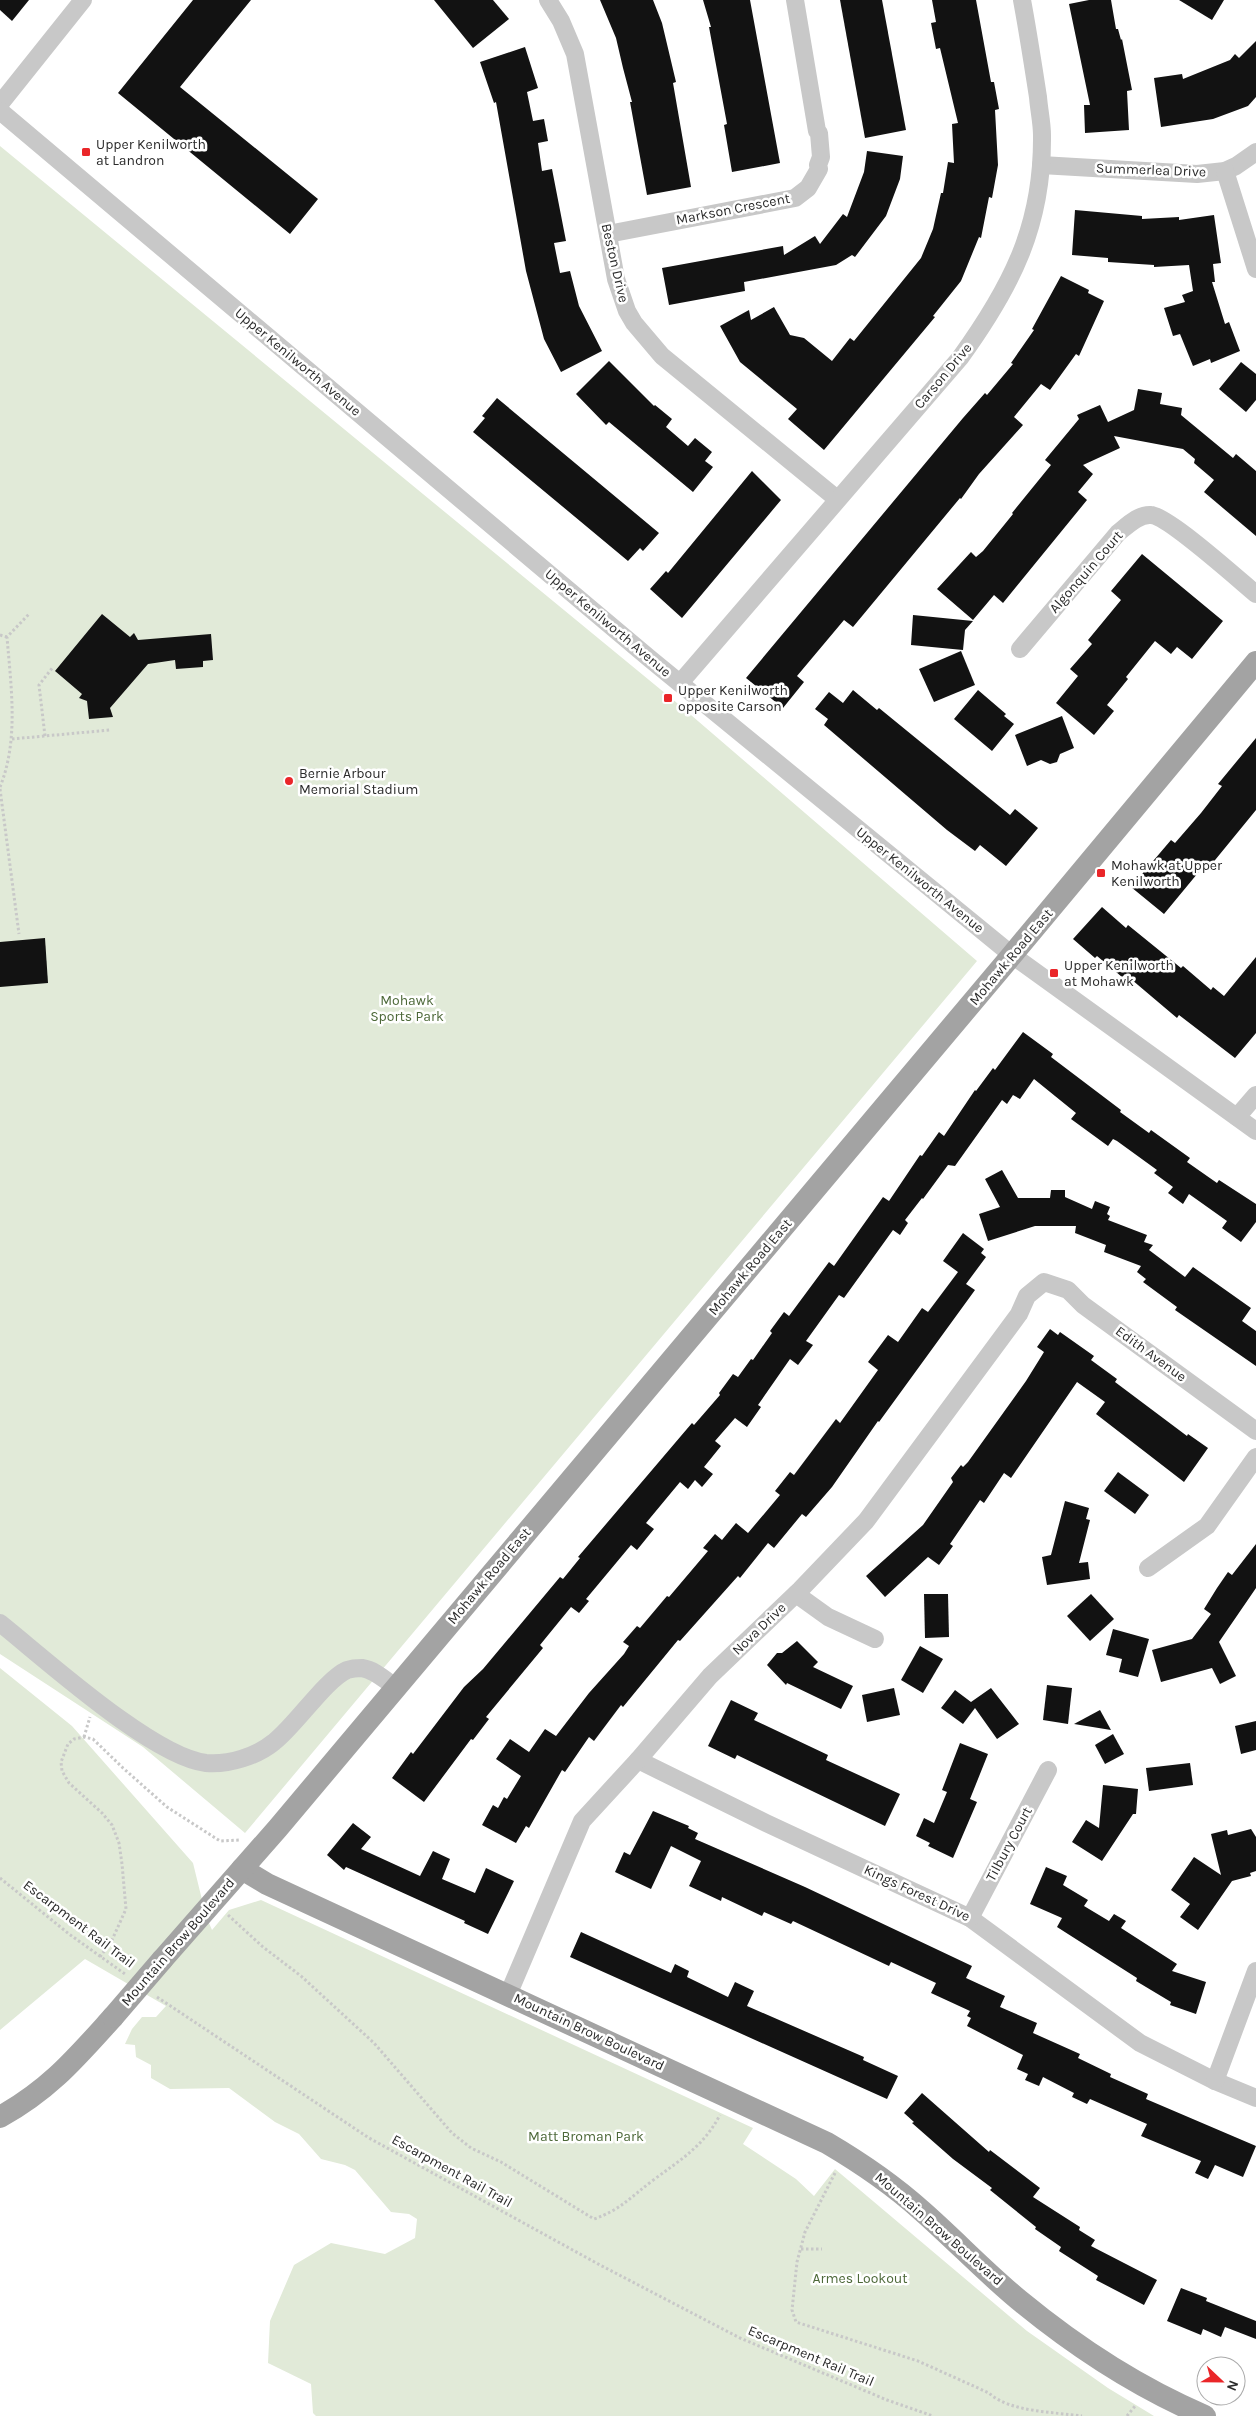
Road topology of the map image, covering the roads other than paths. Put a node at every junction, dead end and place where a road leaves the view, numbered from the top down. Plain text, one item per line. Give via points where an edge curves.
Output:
1 (82, 0) edge
2 (548, 0) edge
3 (795, 0) edge
4 (1022, 0) edge
5 (0, 104) edge
6 (0, 111) edge
7 (1256, 152) edge
8 (1041, 165) junction
9 (1224, 172) junction
10 (608, 234) junction
11 (1256, 269) edge
12 (837, 499) junction
13 (1256, 594) edge
14 (1020, 649) dead end
15 (1256, 662) edge
16 (680, 683) junction
17 (1012, 955) junction
18 (1256, 1095) edge
19 (1237, 1117) junction
20 (1256, 1131) edge
21 (1044, 1282) joint
22 (1256, 1431) edge
23 (1256, 1457) edge
24 (1148, 1568) dead end
25 (796, 1594) junction
26 (0, 1623) edge
27 (875, 1640) dead end
28 (395, 1687) junction
29 (638, 1760) junction
30 (1048, 1770) dead end
31 (242, 1869) junction
32 (970, 1918) junction
33 (1256, 1971) edge
34 (508, 1995) junction
35 (1215, 2081) junction
36 (1256, 2098) edge
37 (0, 2117) edge
38 (1204, 2416) edge

1 - 5 street
2 - 10 street, Beston Drive via 562,21 575,54
3 - 10 street, Markson Crescent via 821,158 815,179 808,188 795,198
4 - 8 street, Carson Drive via 1042,133
6 - 16 street, Upper Kenilworth Avenue
7 - 9 street, Summerlea Drive
8 - 9 street, Summerlea Drive via 1197,174
8 - 12 street, Carson Drive via 1039,192 1029,236 1011,280 988,318 960,358
9 - 11 street
10 - 12 street, Beston Drive via 622,300 639,331 662,356
12 - 16 street, Carson Drive
13 - 14 street, Algonquin Court via 1175,526 1149,514 1118,532
15 - 17 main road, Mohawk Road East
16 - 17 street, Upper Kenilworth Avenue
17 - 19 street, Upper Kenilworth Avenue
17 - 28 main road, Mohawk Road East
18 - 19 street
19 - 20 street, Upper Kenilworth Avenue
21 - 22 street, Edith Avenue via 1068,1290 1083,1305
21 - 25 street, Nova Drive via 1026,1296 1019,1314 866,1521
23 - 24 street via 1207,1526
25 - 27 street via 828,1617
25 - 29 street, Nova Drive via 710,1676
26 - 28 street via 156,1743 206,1763 239,1760 273,1743 326,1687 348,1670 362,1668 377,1673
28 - 31 main road, Mohawk Road East
29 - 32 street, Kings Forest Drive
29 - 34 street, Nova Drive via 582,1821
30 - 32 street, Tilbury Court
31 - 34 main road, Mountain Brow Boulevard via 267,1884
31 - 37 main road, Mountain Brow Boulevard, bridge via 59,2076 30,2100
32 - 35 street, Kings Forest Drive via 1140,2044
33 - 35 street
34 - 38 main road, Mountain Brow Boulevard via 781,2120 862,2163 920,2209 1018,2299 1077,2345 1129,2379
35 - 36 street, Kings Forest Drive

